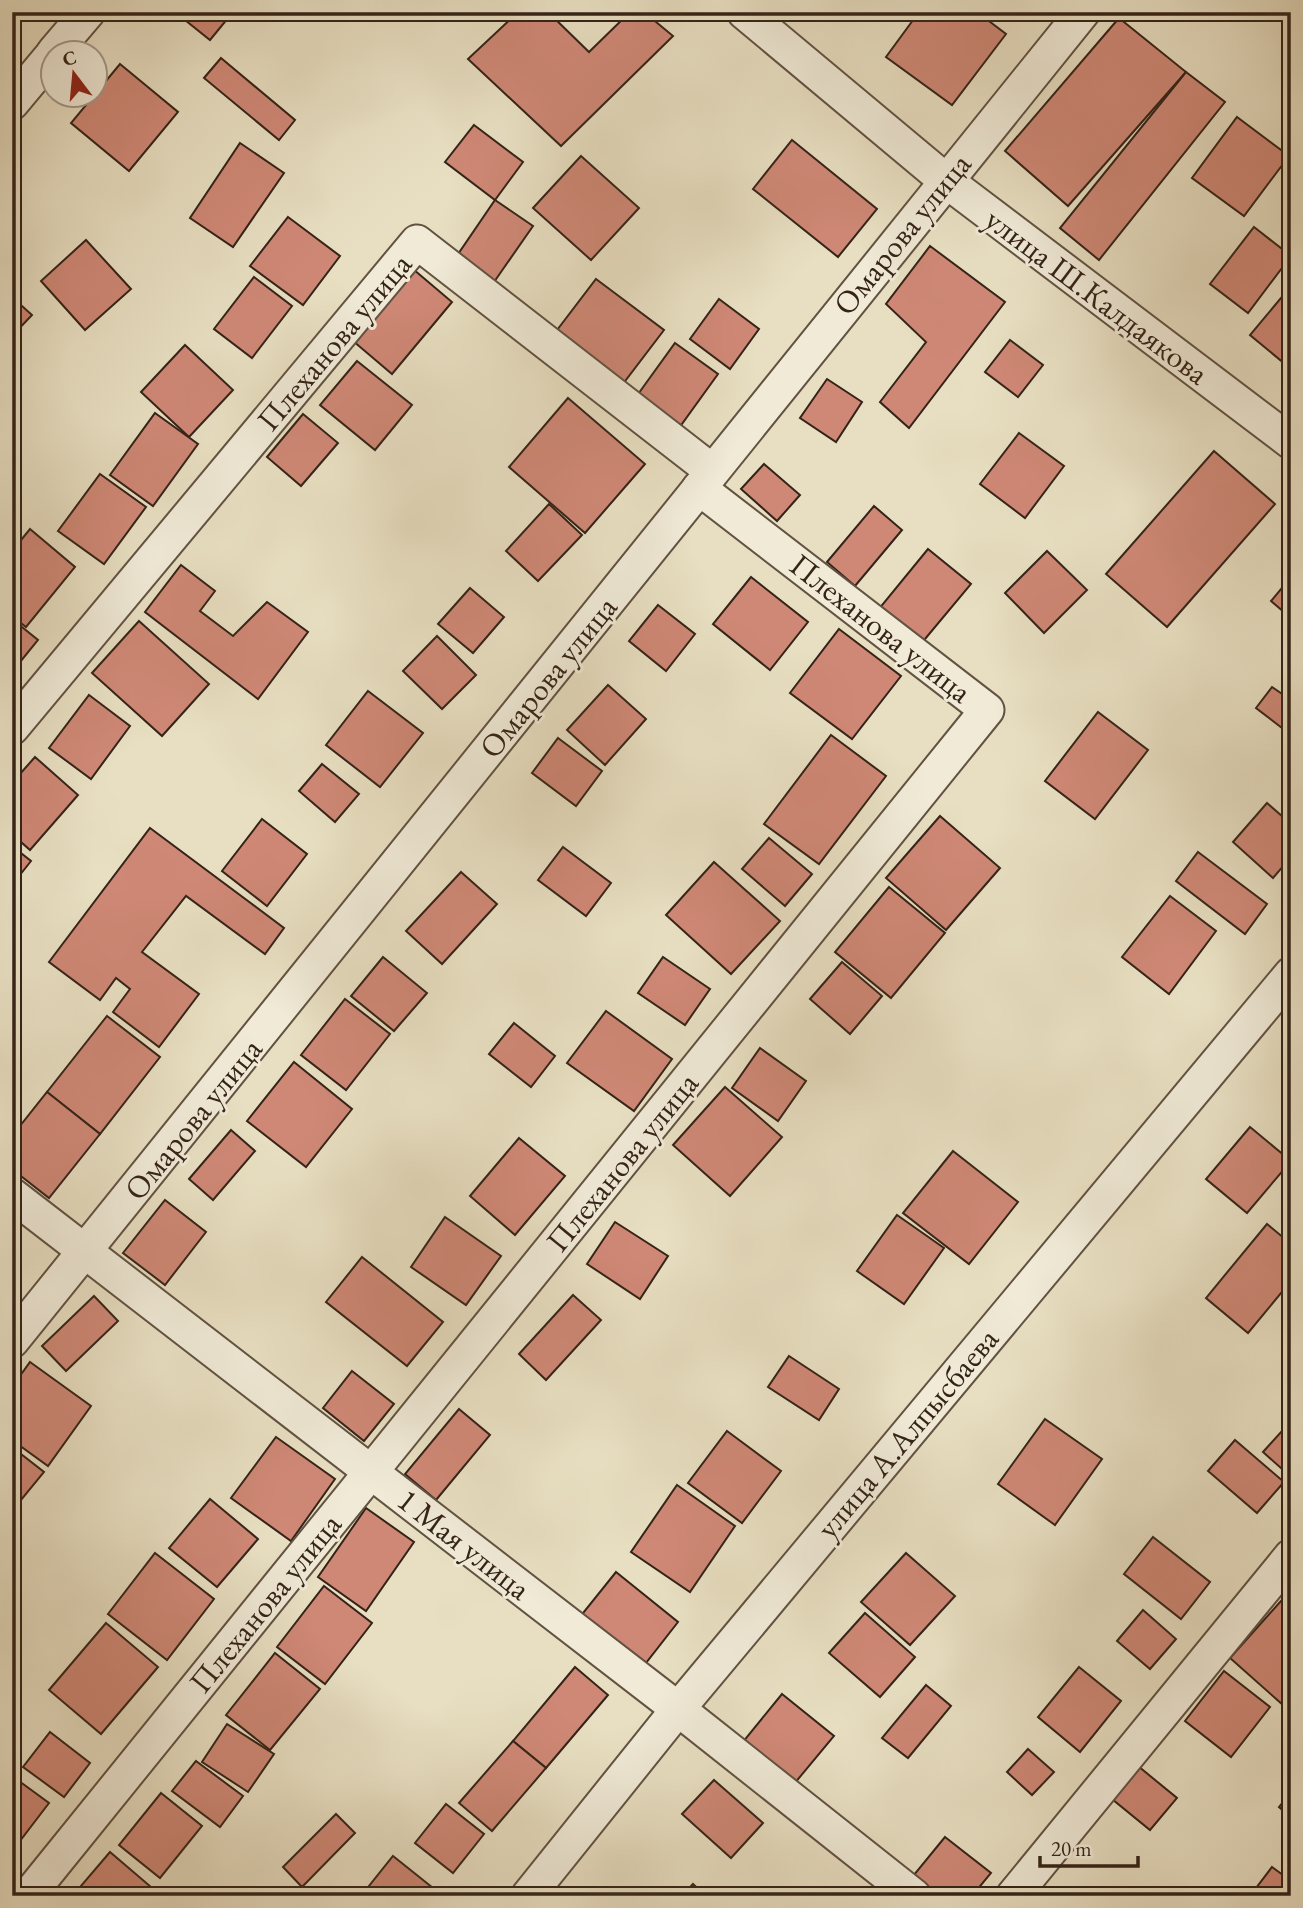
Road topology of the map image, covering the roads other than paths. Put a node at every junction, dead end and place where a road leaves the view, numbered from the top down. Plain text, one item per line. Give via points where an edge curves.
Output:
1 (88, 12) edge
2 (744, 12) edge
3 (1083, 12) edge
4 (66, 38) edge
5 (38, 72) edge
6 (12, 103) edge
7 (945, 180) junction
8 (1291, 442) edge
9 (706, 479) junction
10 (12, 728) edge
11 (1291, 974) edge
12 (12, 1195) edge
13 (86, 1252) junction
14 (12, 1341) edge
15 (371, 1472) junction
16 (1291, 1556) edge
17 (678, 1709) junction
18 (28, 1896) edge
19 (528, 1896) edge
20 (914, 1896) edge
21 (1013, 1896) edge

1 - 4 street
2 - 7 street, улица Ш.Калдаякова
3 - 7 street, Омарова улица
5 - 6 street
7 - 8 street, улица Ш.Калдаякова
7 - 9 street, Омарова улица
9 - 10 street, Плеханова улица via 417,243
9 - 13 street, Омарова улица
9 - 15 street, Плеханова улица via 987,710
11 - 17 street, улица А.Алпысбаева
12 - 13 street, 1 Мая улица
13 - 14 street, Омарова улица
13 - 15 street, 1 Мая улица
15 - 17 street, 1 Мая улица
15 - 18 street, Плеханова улица
16 - 21 street
17 - 19 street, улица А.Алпысбаева
17 - 20 street, 1 Мая улица

